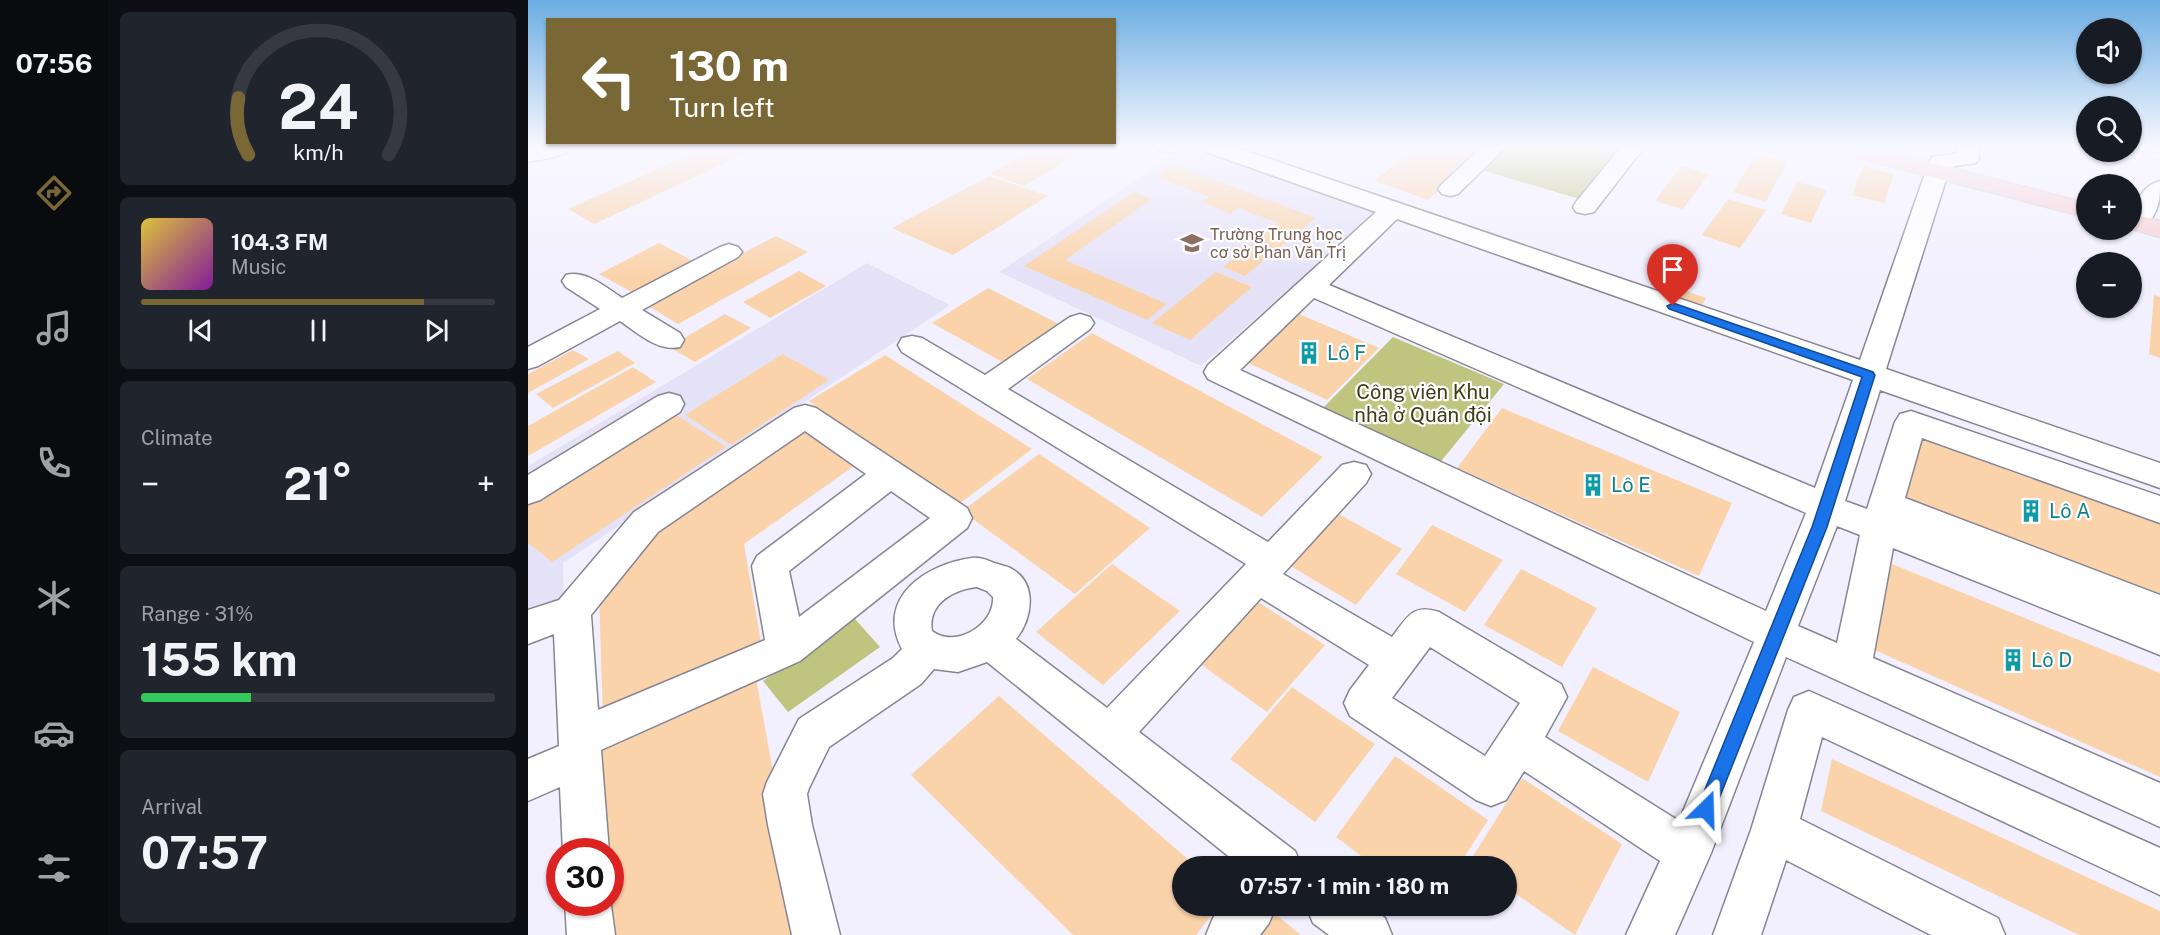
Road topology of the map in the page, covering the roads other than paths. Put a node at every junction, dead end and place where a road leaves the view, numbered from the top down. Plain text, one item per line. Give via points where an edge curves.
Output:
1 (1338, 190) edge
2 (1599, 190) edge
3 (1930, 190) edge
4 (2017, 190) edge
5 (2047, 190) edge
6 (2157, 190) edge
7 (2076, 196) edge
8 (1585, 207) dead end
9 (2076, 207) edge
10 (1394, 209) junction
11 (2145, 218) edge
12 (729, 252) dead end
13 (575, 281) dead end
14 (1311, 287) junction
15 (621, 310) junction
16 (1080, 323) dead end
17 (670, 340) dead end
18 (912, 345) dead end
19 (528, 359) edge
20 (1869, 375) junction
21 (986, 389) junction
22 (669, 404) dead end
23 (890, 474) junction
24 (1354, 474) dead end
25 (2160, 476) edge
26 (528, 491) edge
27 (1825, 507) junction
28 (2160, 510) edge
29 (1882, 516) junction
30 (899, 562) junction
31 (1264, 569) junction
32 (930, 589) junction
33 (572, 611) junction
34 (2160, 611) edge
35 (528, 627) edge
36 (1776, 634) junction
37 (2160, 638) edge
38 (989, 641) junction
39 (786, 649) junction
40 (926, 650) junction
41 (1397, 661) junction
42 (1851, 669) junction
43 (1109, 735) junction
44 (1517, 743) junction
45 (580, 748) junction
46 (528, 780) edge
47 (2160, 805) edge
48 (1774, 830) junction
49 (585, 838) edge
50 (1688, 852) junction
51 (1265, 856) edge
52 (2160, 872) edge
53 (590, 916) edge
54 (1244, 916) edge
55 (1343, 916) edge
56 (591, 935) edge
57 (816, 935) edge
58 (1230, 935) edge
59 (1368, 935) edge
60 (1650, 935) edge
61 (1737, 935) edge
62 (1981, 935) edge

1 - 10 street
2 - 8 street
3 - 20 street
4 - 9 main road
5 - 7 main road
6 - 11 street
10 - 14 street
10 - 20 street
12 - 15 street
13 - 15 street
14 - 27 street
14 - 36 street via 1219,372
15 - 17 street
15 - 19 street
16 - 21 street
18 - 21 street
20 - 25 street
20 - 27 street
21 - 31 street
22 - 26 street
23 - 30 street via 955,518
23 - 33 street via 806,416 646,522
23 - 39 street via 770,566
24 - 31 street
27 - 29 street
27 - 36 street
28 - 29 street via 1911,422
29 - 34 street
29 - 37 street
29 - 42 street
30 - 32 street
30 - 39 street
31 - 41 street
31 - 43 street
32 - 38 street via 962,573 986,573 1004,581 1011,591 1012,610 1002,630
32 - 40 street via 912,615 911,629
33 - 35 street
33 - 45 street
36 - 42 street
36 - 50 street
38 - 40 street via 957,654 940,655
38 - 43 street
39 - 45 street
40 - 57 street via 907,671 814,733 789,782 785,794 790,825
41 - 44 street via 1425,624 1547,697
41 - 44 street via 1364,703 1491,785
42 - 47 street
43 - 51 street
44 - 50 street
45 - 46 street
45 - 49 street
48 - 52 street via 1809,710
48 - 61 street
48 - 62 street
50 - 60 street
53 - 56 street
54 - 58 street
55 - 59 street

